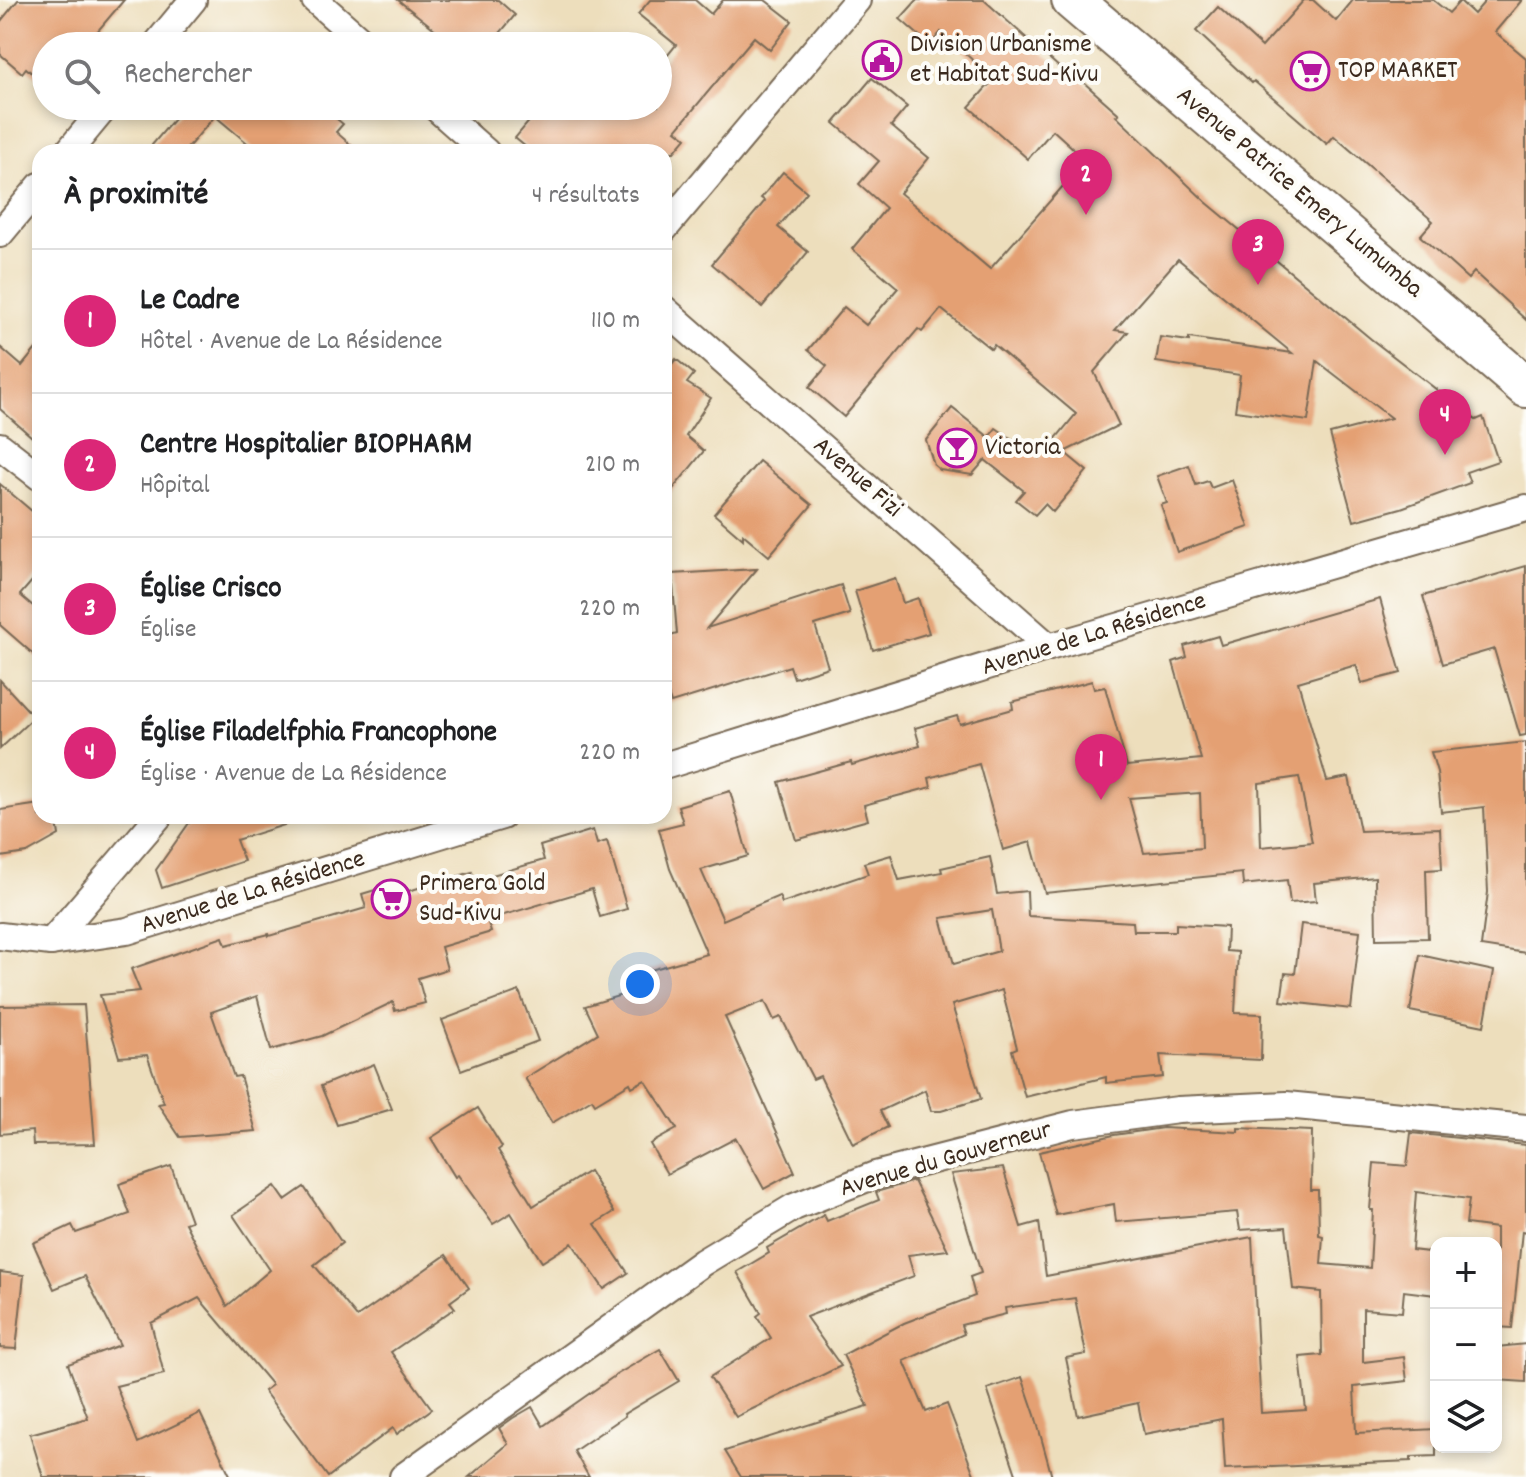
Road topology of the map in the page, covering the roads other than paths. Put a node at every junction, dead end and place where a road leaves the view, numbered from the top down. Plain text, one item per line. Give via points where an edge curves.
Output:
1 (193, 0) edge
2 (315, 0) edge
3 (857, 0) edge
4 (1072, 0) edge
5 (167, 32) edge
6 (351, 32) edge
7 (94, 120) edge
8 (450, 120) edge
9 (75, 144) edge
10 (477, 144) edge
11 (32, 196) edge
12 (672, 220) edge
13 (0, 234) edge
14 (672, 316) edge
15 (1526, 387) edge
16 (0, 446) edge
17 (32, 471) edge
18 (1526, 508) edge
19 (1049, 647) junction
20 (672, 764) edge
21 (152, 824) edge
22 (476, 824) edge
23 (0, 936) edge
24 (51, 942) junction
25 (1526, 1128) edge
26 (403, 1477) edge

1 - 5 street
2 - 6 street
3 - 12 street
4 - 15 main road, Avenue Patrice Emery Lumumba
7 - 9 street
8 - 10 street
11 - 13 street
14 - 19 street, Avenue Fizi
16 - 17 street
18 - 19 street, Avenue de La Résidence
19 - 20 street, Avenue de La Résidence
21 - 24 street
22 - 24 street, Avenue de La Résidence via 127,931
23 - 24 street, Avenue de La Résidence
25 - 26 street, Avenue du Gouverneur via 1286,1105 1178,1110 1073,1124 875,1175 794,1207 703,1262

